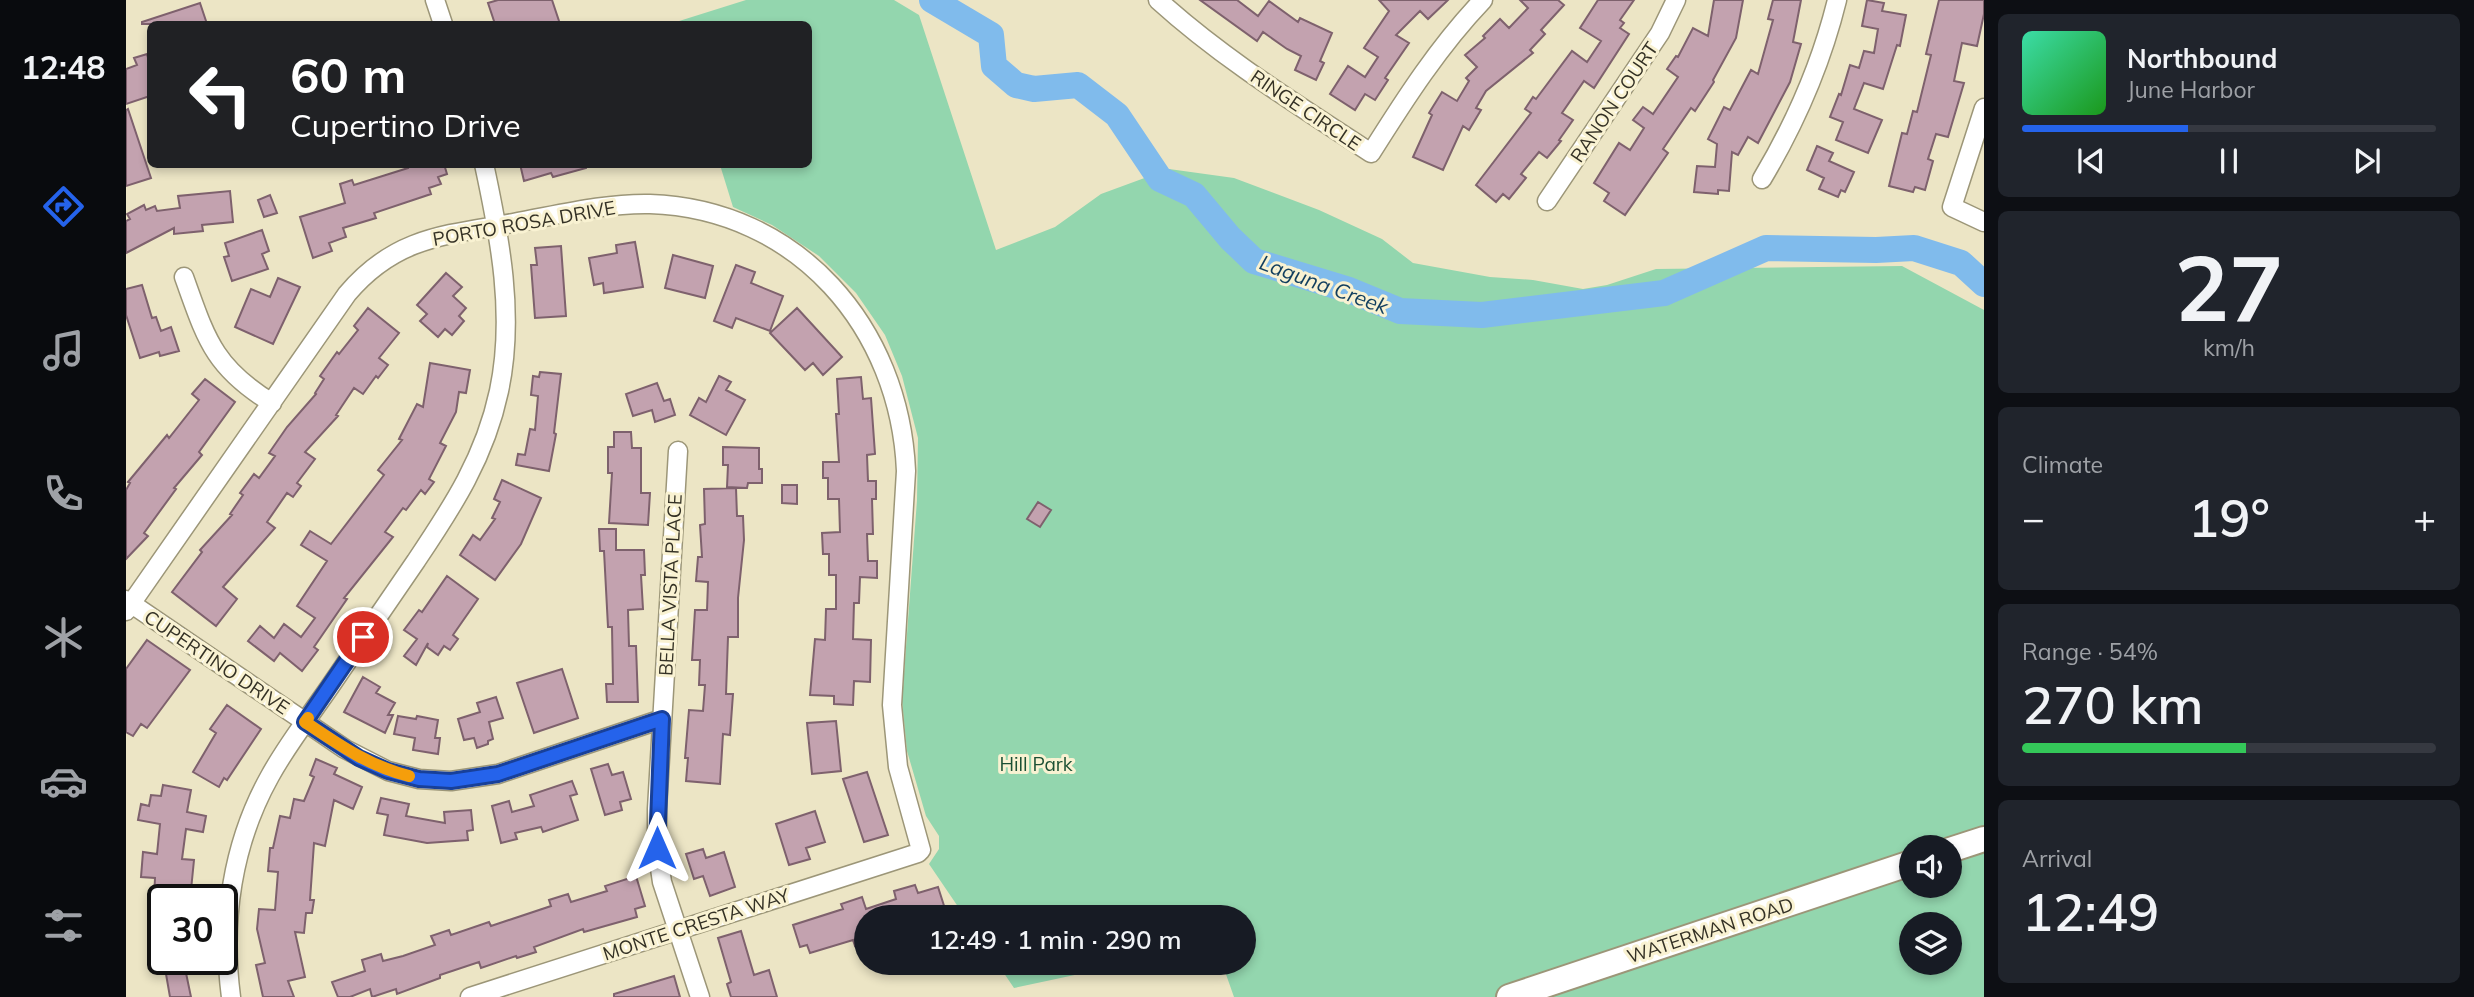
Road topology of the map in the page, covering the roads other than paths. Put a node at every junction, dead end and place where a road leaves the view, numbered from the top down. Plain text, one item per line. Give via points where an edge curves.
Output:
1 (435, 0) edge
2 (1158, 0) edge
3 (1483, 0) edge
4 (1676, 0) edge
5 (1837, 0) edge
6 (442, 21) edge
7 (1984, 108) edge
8 (485, 168) edge
9 (1762, 179) dead end
10 (1547, 201) dead end
11 (1984, 222) edge
12 (496, 226) junction
13 (184, 277) dead end
14 (272, 402) junction
15 (678, 451) dead end
16 (128, 605) edge
17 (662, 719) junction
18 (305, 722) junction
19 (1984, 839) edge
20 (1962, 846) edge
21 (921, 850) joint
22 (1899, 867) edge
23 (679, 929) junction
24 (231, 997) edge
25 (470, 997) edge
26 (700, 997) edge
27 (1509, 997) edge

1 - 6 street
2 - 3 street, RINGE CIRCLE via 1264,83 1371,153 1422,74
4 - 10 street, RANON COURT via 1660,33
5 - 9 street via 1818,68
7 - 11 street via 1952,207
8 - 12 street
12 - 14 street, PORTO ROSA DRIVE via 410,245 369,270 347,294
12 - 18 street via 506,336 499,391 477,461 451,509
12 - 21 street, PORTO ROSA DRIVE via 611,205 648,204 704,212 748,227 789,250 831,285 855,314 890,380 904,434 906,471 892,705 898,767
13 - 14 street via 216,355 237,379
14 - 16 street, PORTO ROSA DRIVE
15 - 17 street, BELLA VISTA PLACE
16 - 18 street, CUPERTINO DRIVE
17 - 18 street, CUPERTINO DRIVE via 498,774 451,781 419,779 380,768
17 - 23 street, BELLA VISTA PLACE via 658,857
18 - 24 street via 269,778 236,862 228,916
19 - 20 main road
21 - 23 street, MONTE CRESTA WAY
22 - 27 main road, WATERMAN ROAD
23 - 25 street, MONTE CRESTA WAY
23 - 26 street, BELLA VISTA PLACE

